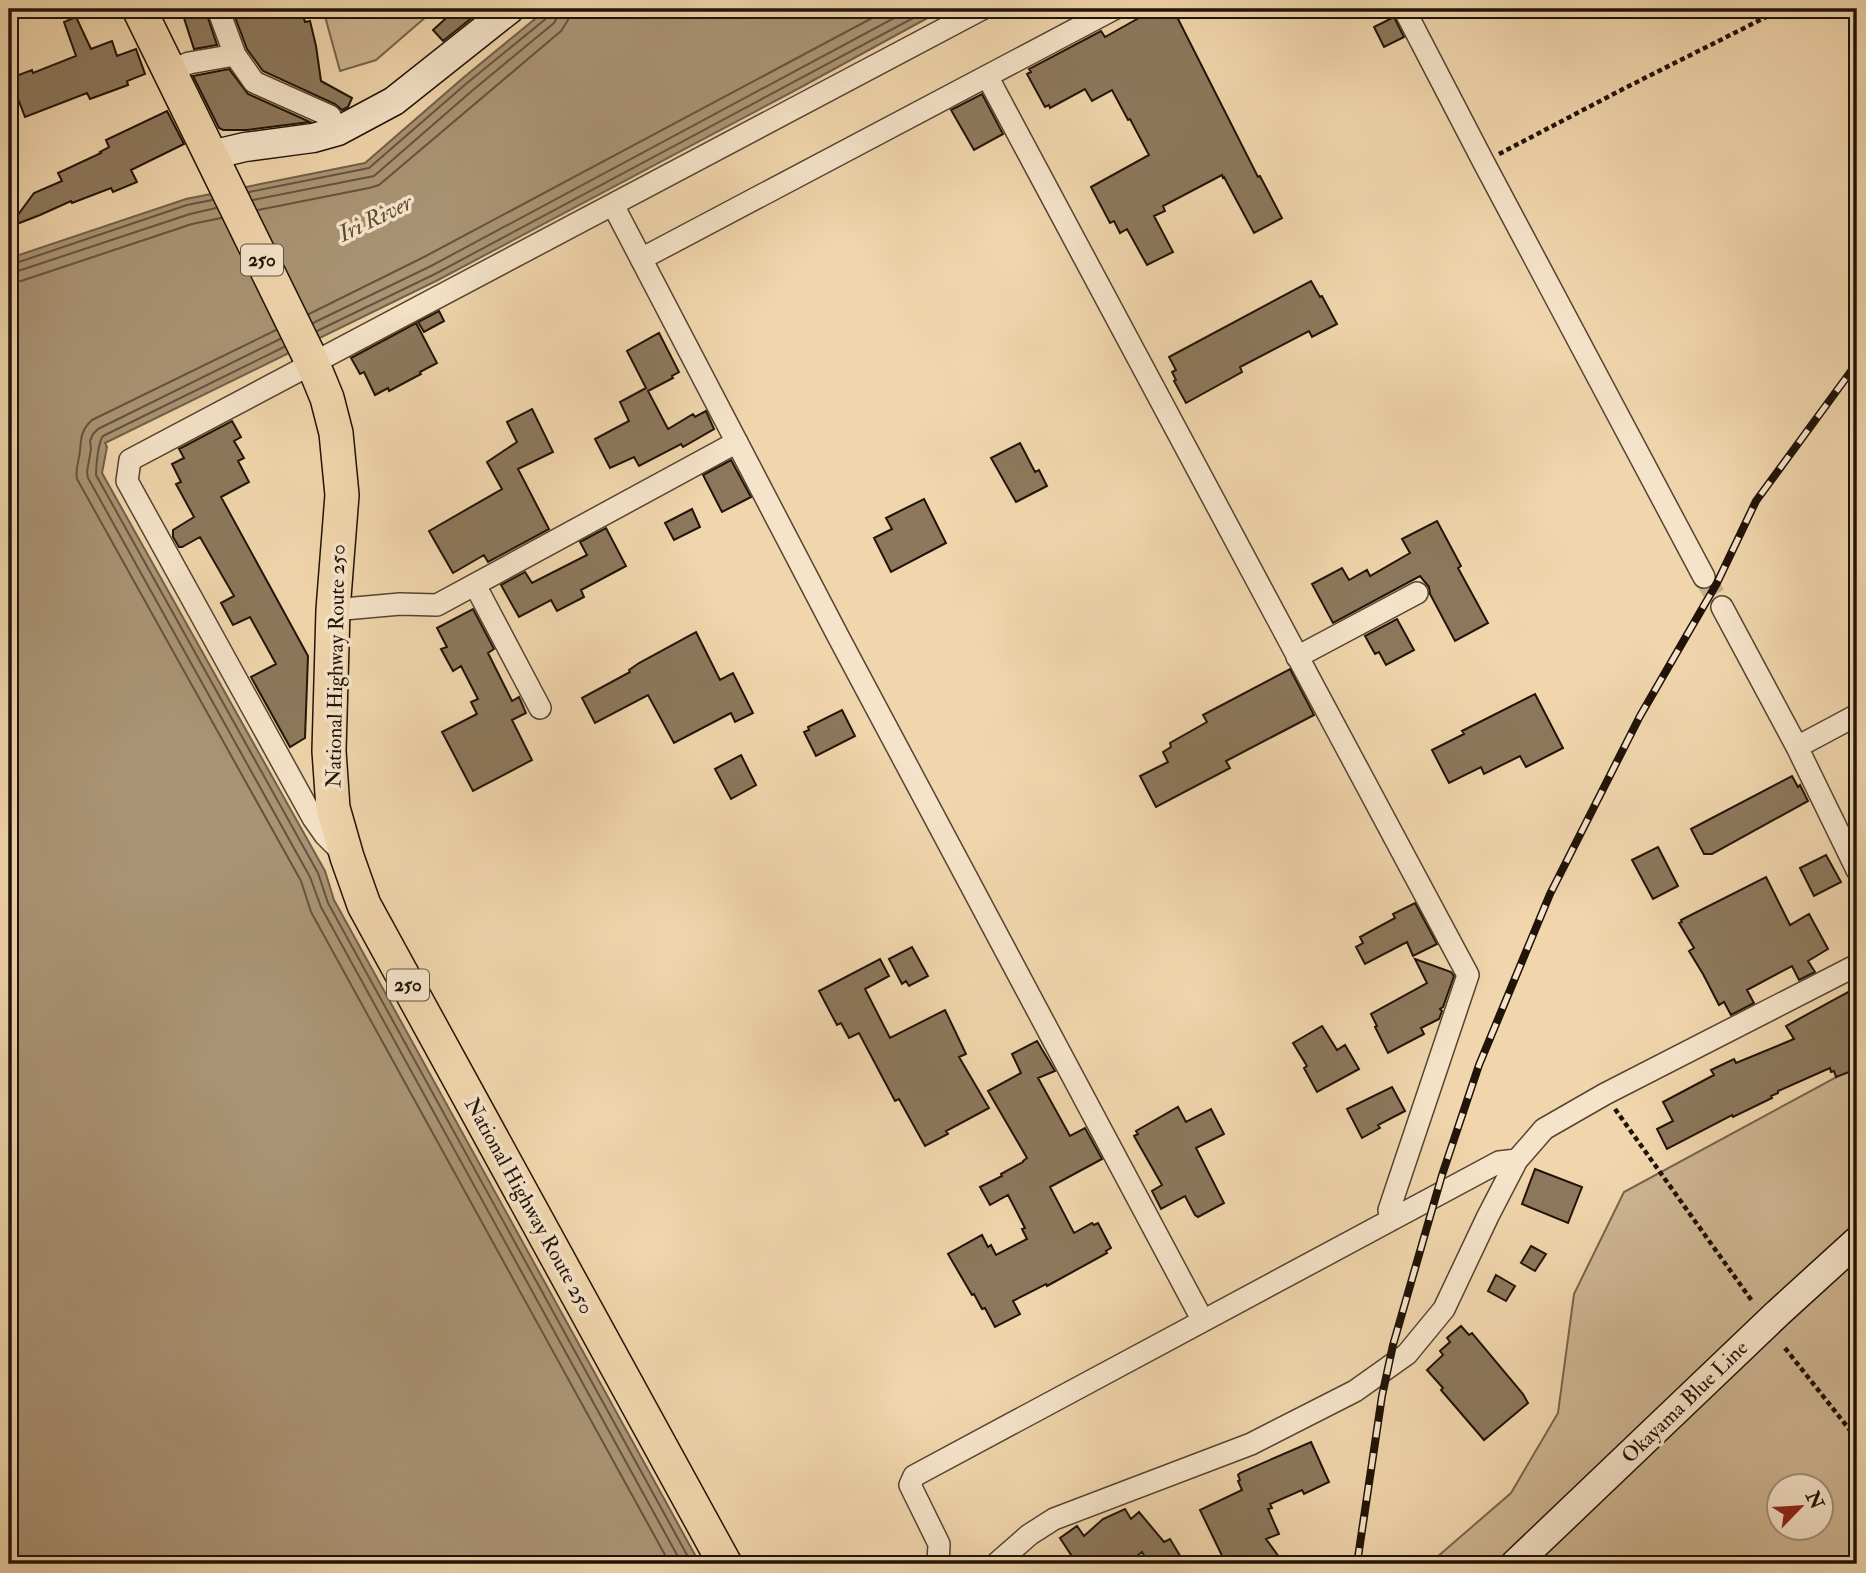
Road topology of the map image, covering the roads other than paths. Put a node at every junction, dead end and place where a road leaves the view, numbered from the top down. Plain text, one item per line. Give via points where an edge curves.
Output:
1 (139, 9) edge
2 (218, 9) edge
3 (510, 9) edge
4 (982, 9) edge
5 (1114, 9) edge
6 (1404, 9) edge
7 (234, 55) junction
8 (170, 71) junction
9 (987, 76) junction
10 (338, 131) junction
11 (215, 164) junction
12 (613, 205) junction
13 (641, 259) junction
14 (309, 356) junction
15 (737, 442) junction
16 (1704, 577) tunnel mouth
17 (475, 584) junction
18 (1417, 593) dead end
19 (1722, 607) tunnel mouth
20 (333, 610) junction
21 (1297, 657) junction
22 (540, 708) dead end
23 (1857, 715) edge
24 (1797, 747) junction
25 (346, 857) junction
26 (1857, 870) edge
27 (1857, 964) edge
28 (1517, 1160) junction
29 (1391, 1220) junction
30 (1857, 1241) edge
31 (1203, 1321) junction
32 (725, 1564) edge
33 (937, 1564) edge
34 (996, 1564) edge
35 (1515, 1564) edge

1 - 8 highway, National Highway Route 250 / 250
2 - 7 street
3 - 10 main road via 394,101
4 - 12 street
5 - 9 street
6 - 16 street
7 - 8 street via 188,62
7 - 10 street via 254,82 330,116
8 - 11 highway, National Highway Route 250 / 250
9 - 13 street
9 - 21 street
10 - 11 main road via 245,147
11 - 14 highway, National Highway Route 250 / 250
12 - 13 street
12 - 14 street
13 - 15 street
14 - 20 highway, National Highway Route 250 / 250 via 336,433 342,495
14 - 25 street via 130,460 127,481 313,818
15 - 17 street
15 - 31 street
17 - 20 street via 437,605
17 - 22 street
18 - 21 street
19 - 24 street
20 - 25 highway, National Highway Route 250 / 250 via 329,751 333,808
21 - 29 street via 1468,975 1389,1210
23 - 24 street
24 - 26 street
25 - 32 highway, National Highway Route 250 / 250 via 364,905
27 - 28 street via 1544,1129
28 - 29 street via 1499,1162
28 - 34 street via 1444,1309 1407,1354 1355,1391 1251,1444 1054,1519
29 - 31 street
30 - 35 main road, Okayama Blue Line
31 - 33 street via 914,1476 910,1485 939,1544

